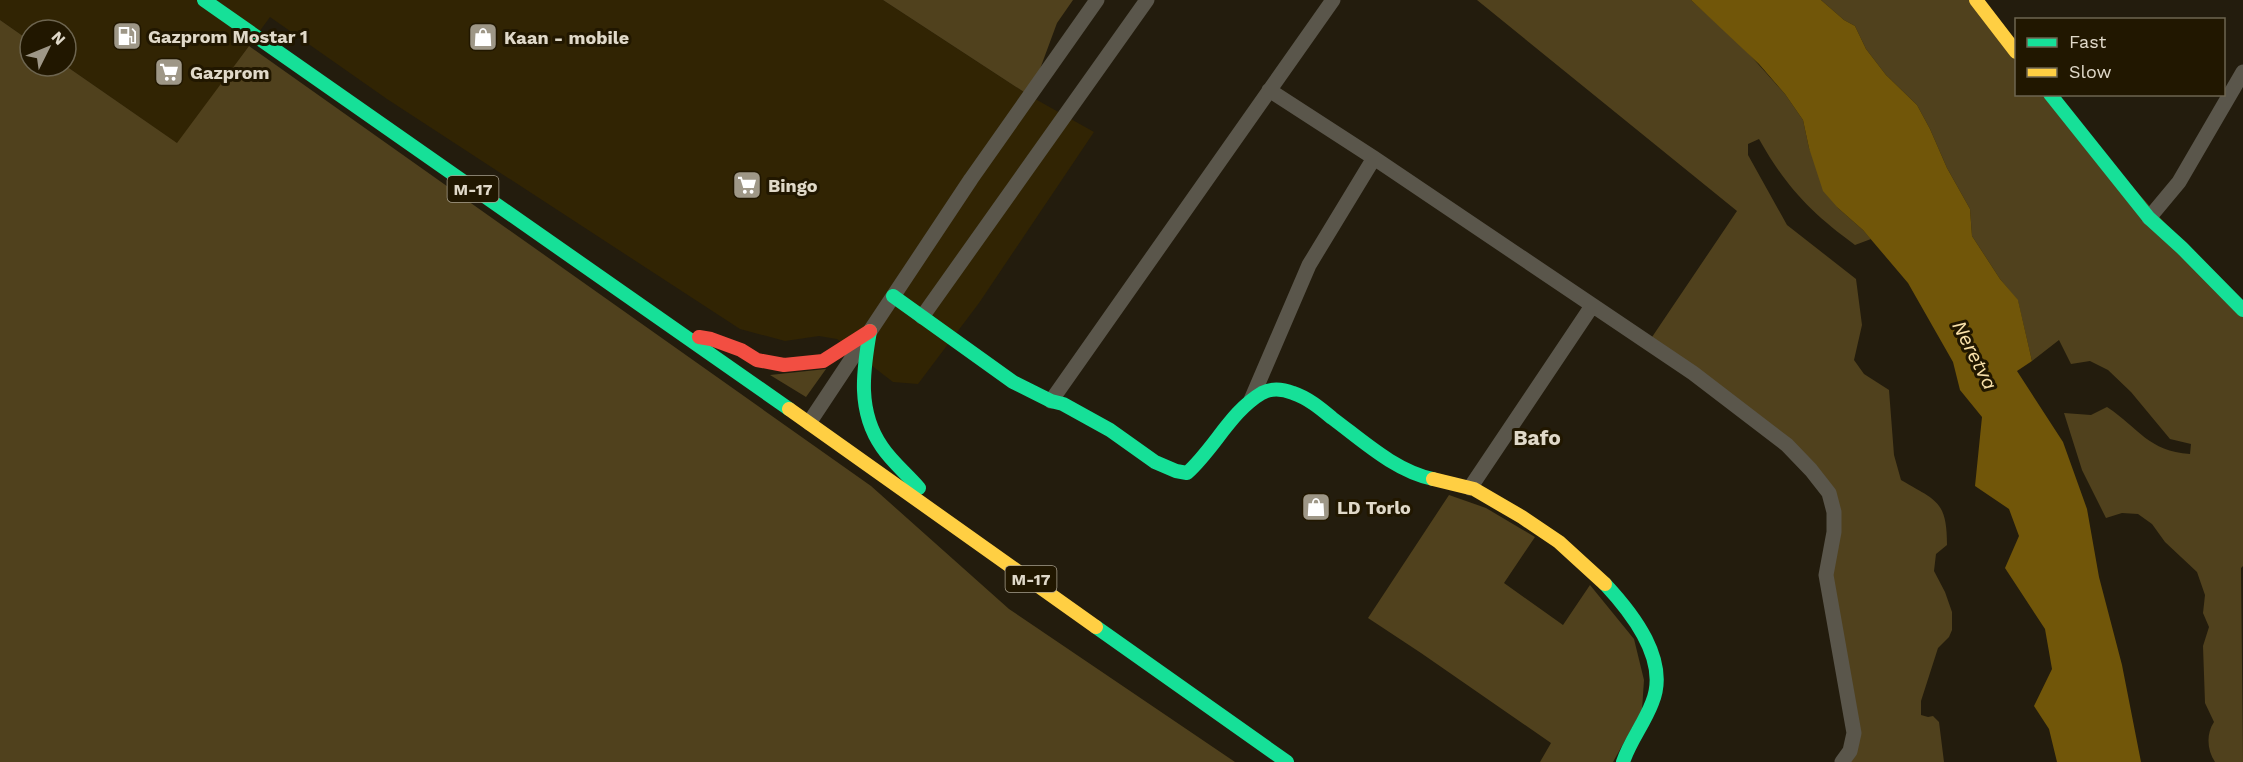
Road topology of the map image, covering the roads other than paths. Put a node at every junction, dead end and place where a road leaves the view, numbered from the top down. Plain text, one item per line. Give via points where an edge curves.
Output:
1 (204, 0) edge
2 (1097, 0) edge
3 (1147, 0) edge
4 (1333, 0) edge
5 (1976, 0) edge
6 (2015, 51) edge
7 (2243, 72) edge
8 (1269, 90) junction
9 (2052, 96) edge
10 (1374, 158) junction
11 (2149, 218) junction
12 (893, 296) junction
13 (1592, 306) junction
14 (2243, 310) edge
15 (922, 317) junction
16 (870, 331) junction
17 (684, 335) junction
18 (1251, 400) junction
19 (1051, 401) junction
20 (808, 423) junction
21 (1470, 488) junction
22 (944, 518) junction
23 (1287, 762) edge
24 (1623, 762) edge
25 (1842, 762) edge

1 - 17 main road, M-17
2 - 12 street
3 - 15 street
4 - 8 street
5 - 6 main road
7 - 11 street via 2179,182
8 - 10 street
8 - 19 street
9 - 11 main road
10 - 13 street
10 - 18 street via 1309,265
11 - 14 main road
12 - 15 main road
12 - 16 street
13 - 21 street
13 - 25 street via 1755,419 1787,445 1829,493 1834,532 1826,575 1854,733 1850,751
15 - 19 main road via 1013,382
16 - 17 main road via 823,361 784,365 757,360 711,339
16 - 20 street
16 - 22 main road via 862,379 867,419 882,447
17 - 20 main road, M-17
18 - 19 main road via 1186,473 1155,462 1110,430
18 - 21 main road via 1272,389 1286,390 1305,398 1406,470 1432,481
20 - 22 main road, M-17
21 - 24 main road via 1529,521 1580,559 1626,608 1645,639 1656,662 1657,682 1653,701
22 - 23 main road, M-17

